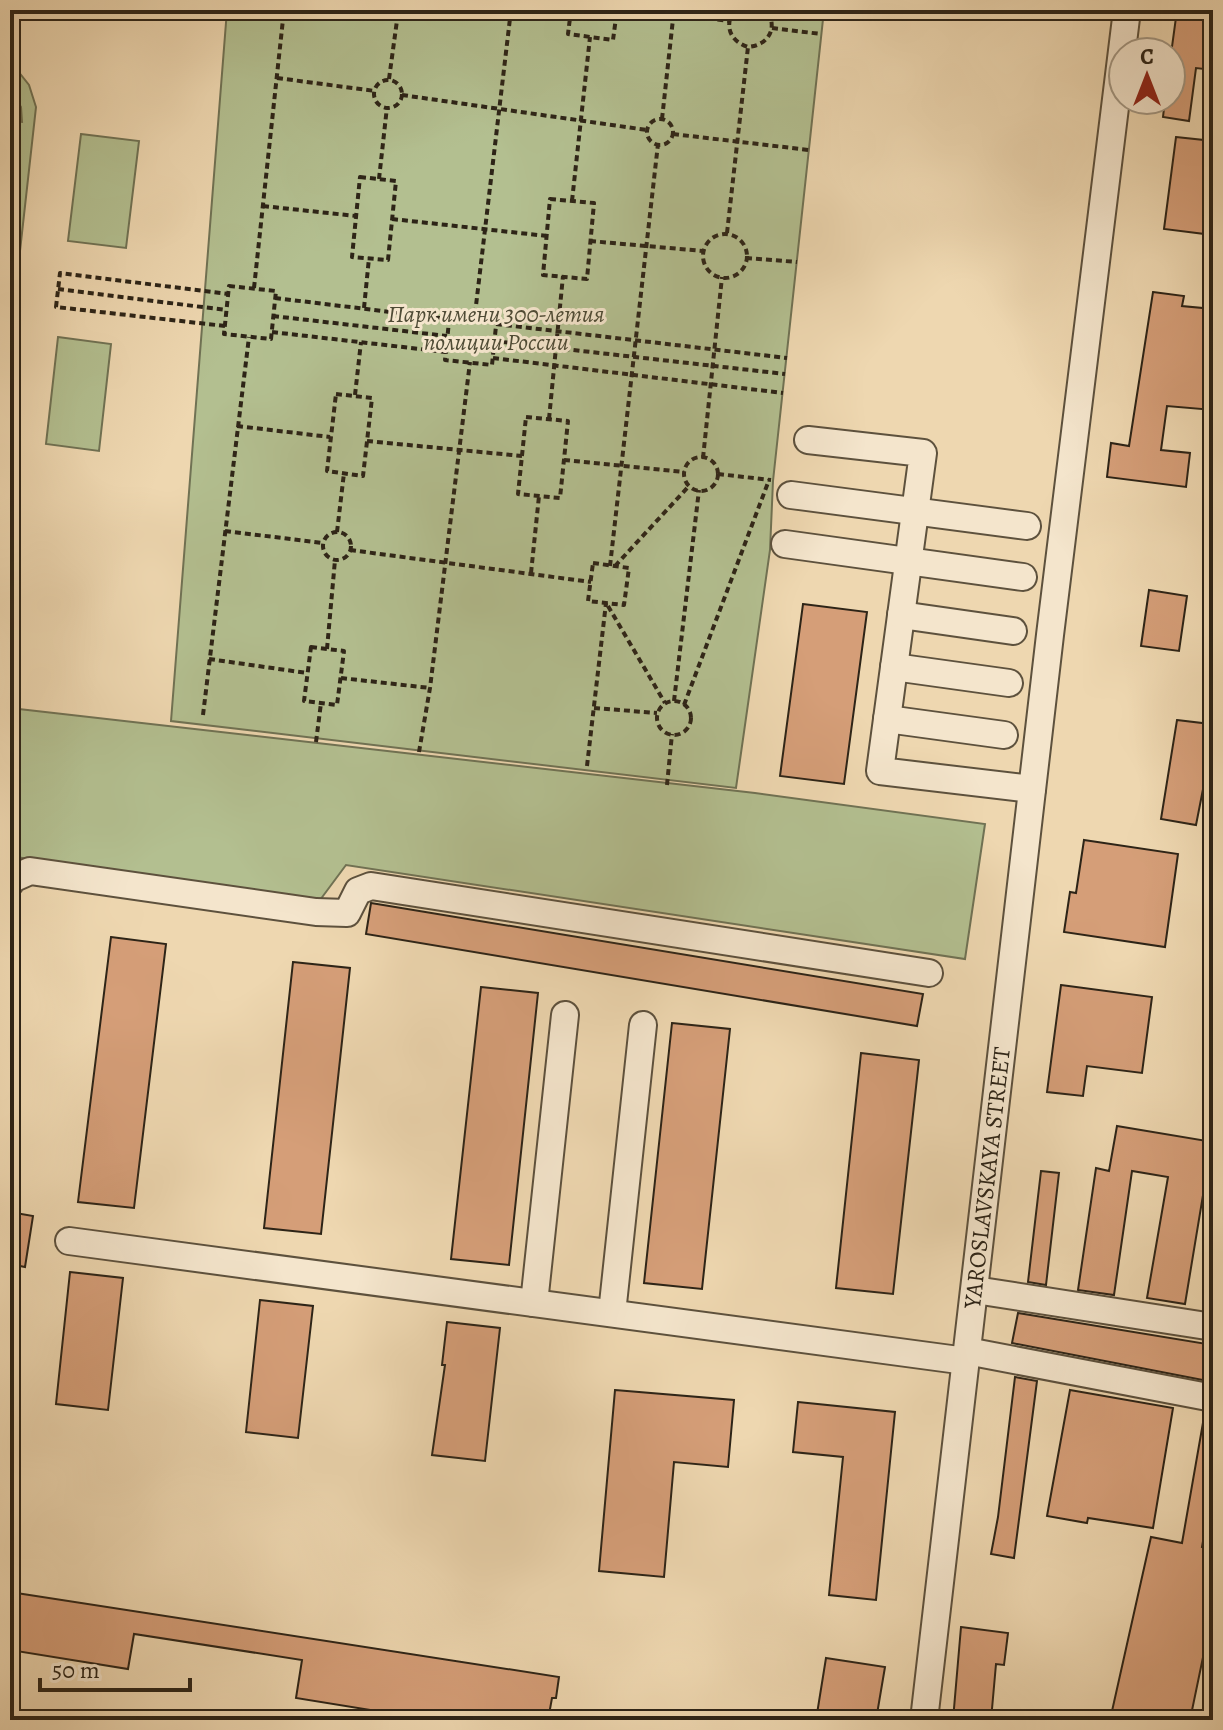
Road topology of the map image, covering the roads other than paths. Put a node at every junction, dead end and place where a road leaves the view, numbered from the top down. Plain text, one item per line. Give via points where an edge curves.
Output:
1 (1127, 10) edge
2 (808, 440) dead end
3 (778, 485) road end
4 (915, 511) junction
5 (1027, 526) dead end
6 (785, 544) dead end
7 (909, 560) junction
8 (1023, 577) dead end
9 (901, 615) junction
10 (1013, 631) dead end
11 (894, 667) junction
12 (1009, 683) dead end
13 (887, 719) junction
14 (1004, 735) dead end
15 (1032, 789) junction
16 (10, 883) edge
17 (929, 973) dead end
18 (565, 1015) dead end
19 (643, 1025) dead end
20 (69, 1241) dead end
21 (975, 1290) junction
22 (534, 1303) junction
23 (612, 1313) junction
24 (1213, 1327) edge
25 (967, 1356) junction
26 (1213, 1398) edge
27 (924, 1720) edge

1 - 15 street, YAROSLAVSKAYA STREET
2 - 4 street via 923,453
3 - 4 street
4 - 5 street
4 - 7 street
6 - 7 street
7 - 8 street
7 - 9 street
9 - 10 street
9 - 11 street
11 - 12 street
11 - 13 street
13 - 14 street
13 - 15 street via 880,771
15 - 21 street, YAROSLAVSKAYA STREET
16 - 17 street via 30,871 347,913 358,891 371,886
18 - 22 street
19 - 23 street
20 - 22 street
21 - 24 street
21 - 25 street, YAROSLAVSKAYA STREET
22 - 23 street
23 - 25 street
25 - 26 street
25 - 27 street, YAROSLAVSKAYA STREET

